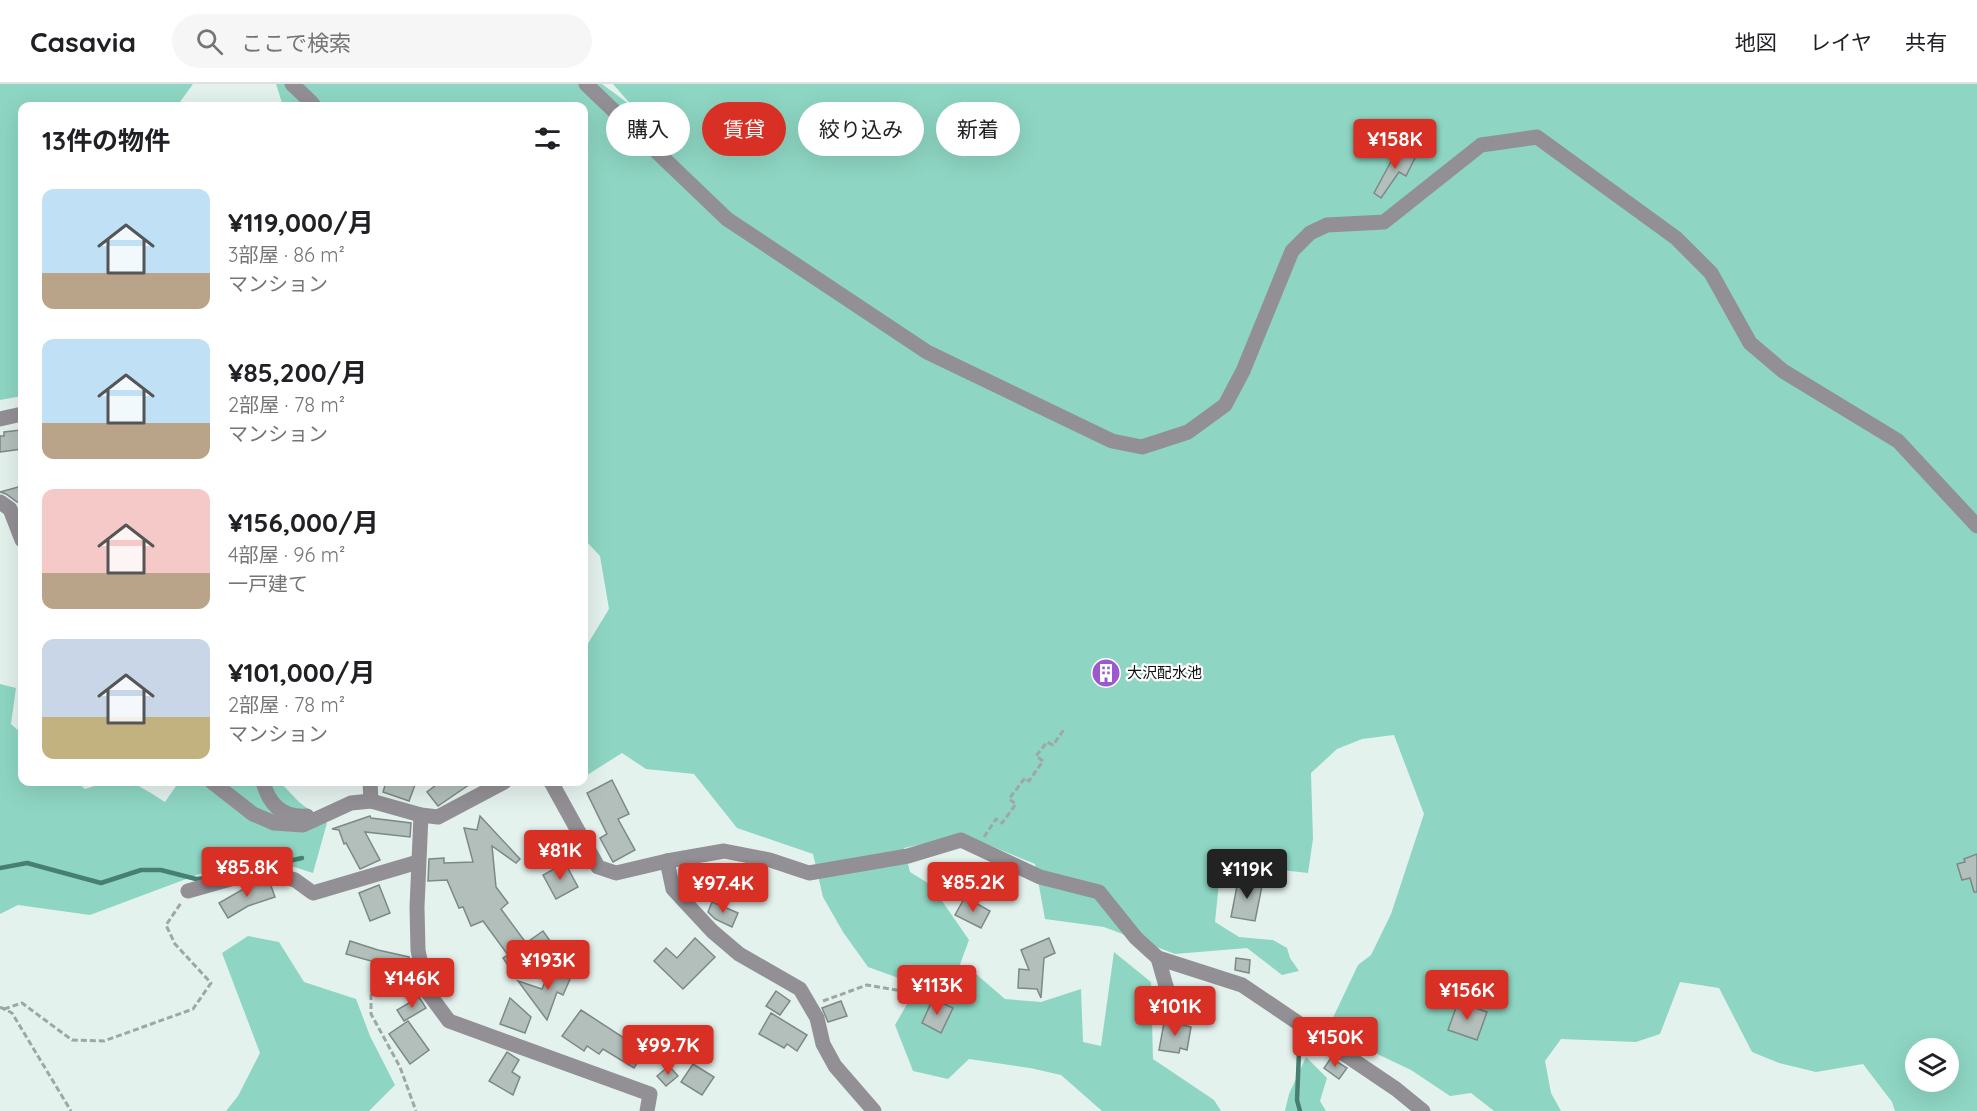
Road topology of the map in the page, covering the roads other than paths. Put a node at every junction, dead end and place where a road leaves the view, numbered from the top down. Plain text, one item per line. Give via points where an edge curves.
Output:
1 (292, 84) edge
2 (586, 84) edge
3 (312, 102) edge
4 (18, 415) edge
5 (0, 419) edge
6 (0, 502) edge
7 (17, 512) edge
8 (1977, 526) edge
9 (217, 786) edge
10 (264, 786) edge
11 (370, 786) edge
12 (496, 786) edge
13 (553, 786) edge
14 (371, 801) junction
15 (326, 814) junction
16 (421, 815) junction
17 (667, 861) junction
18 (418, 862) junction
19 (188, 891) road end
20 (1158, 958) junction
21 (1174, 1014) dead end
22 (647, 1111) edge
23 (874, 1111) edge
24 (1423, 1111) edge

1 - 3 street
2 - 8 street via 727,219 927,352 1112,441 1142,447 1188,432 1225,405 1292,251 1310,233 1327,225 1384,222 1481,145 1537,137 1676,238 1711,273 1749,343 1783,371 1898,441
4 - 5 street
6 - 7 street
9 - 15 street via 253,814 274,823 303,825
10 - 15 street via 268,798 295,817
11 - 14 street
12 - 16 street via 438,817
13 - 17 street via 598,867 616,873
14 - 15 street via 351,803
14 - 16 street
16 - 18 street
17 - 20 street via 724,851 809,873 908,856 961,840 1040,877 1099,892 1136,938
17 - 23 street via 673,889 712,930 739,954 800,989 817,1018 823,1044 835,1066
18 - 19 street via 313,893 295,880 262,870
18 - 22 street via 418,950 426,990 450,1022 650,1094
20 - 21 street
20 - 24 street via 1242,985

